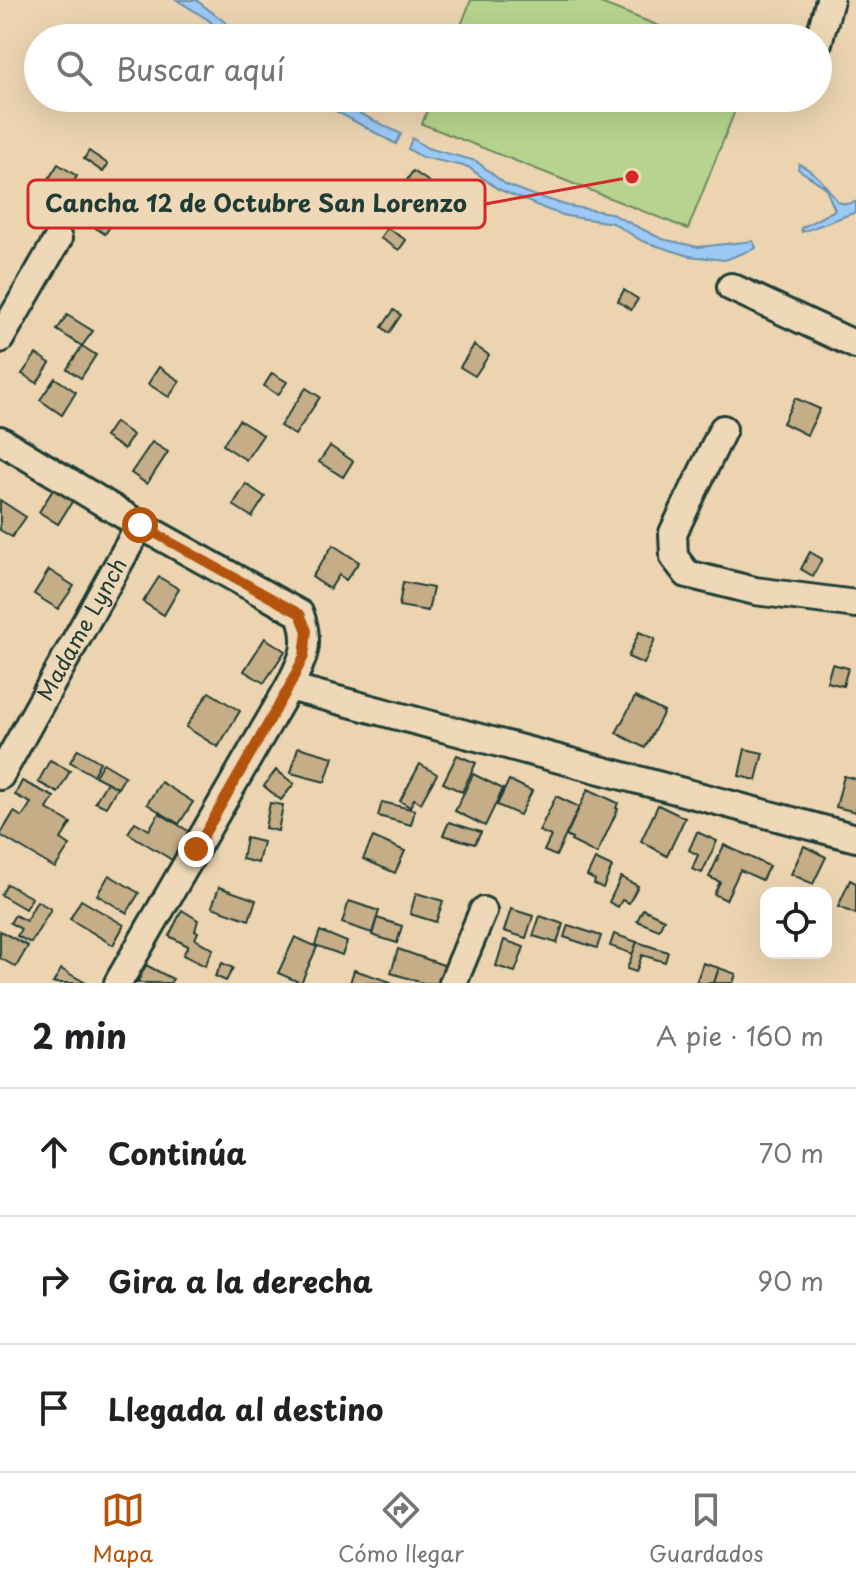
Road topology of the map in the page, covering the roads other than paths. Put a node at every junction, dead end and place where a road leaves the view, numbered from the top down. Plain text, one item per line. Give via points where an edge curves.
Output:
1 (830, 0) edge
2 (823, 24) edge
3 (58, 239) dead end
4 (731, 287) dead end
5 (0, 339) edge
6 (856, 345) edge
7 (723, 429) dead end
8 (0, 440) edge
9 (140, 525) junction
10 (856, 604) edge
11 (289, 687) junction
12 (0, 776) edge
13 (856, 838) edge
14 (483, 911) dead end
15 (118, 983) edge
16 (453, 983) edge

1 - 2 street
3 - 5 street
4 - 6 street
7 - 10 street via 673,533 674,557 687,574 755,591
8 - 9 street
9 - 11 street via 300,614 307,631 304,656
9 - 12 street, Madame Lynch
11 - 13 street
11 - 15 street
14 - 16 street

